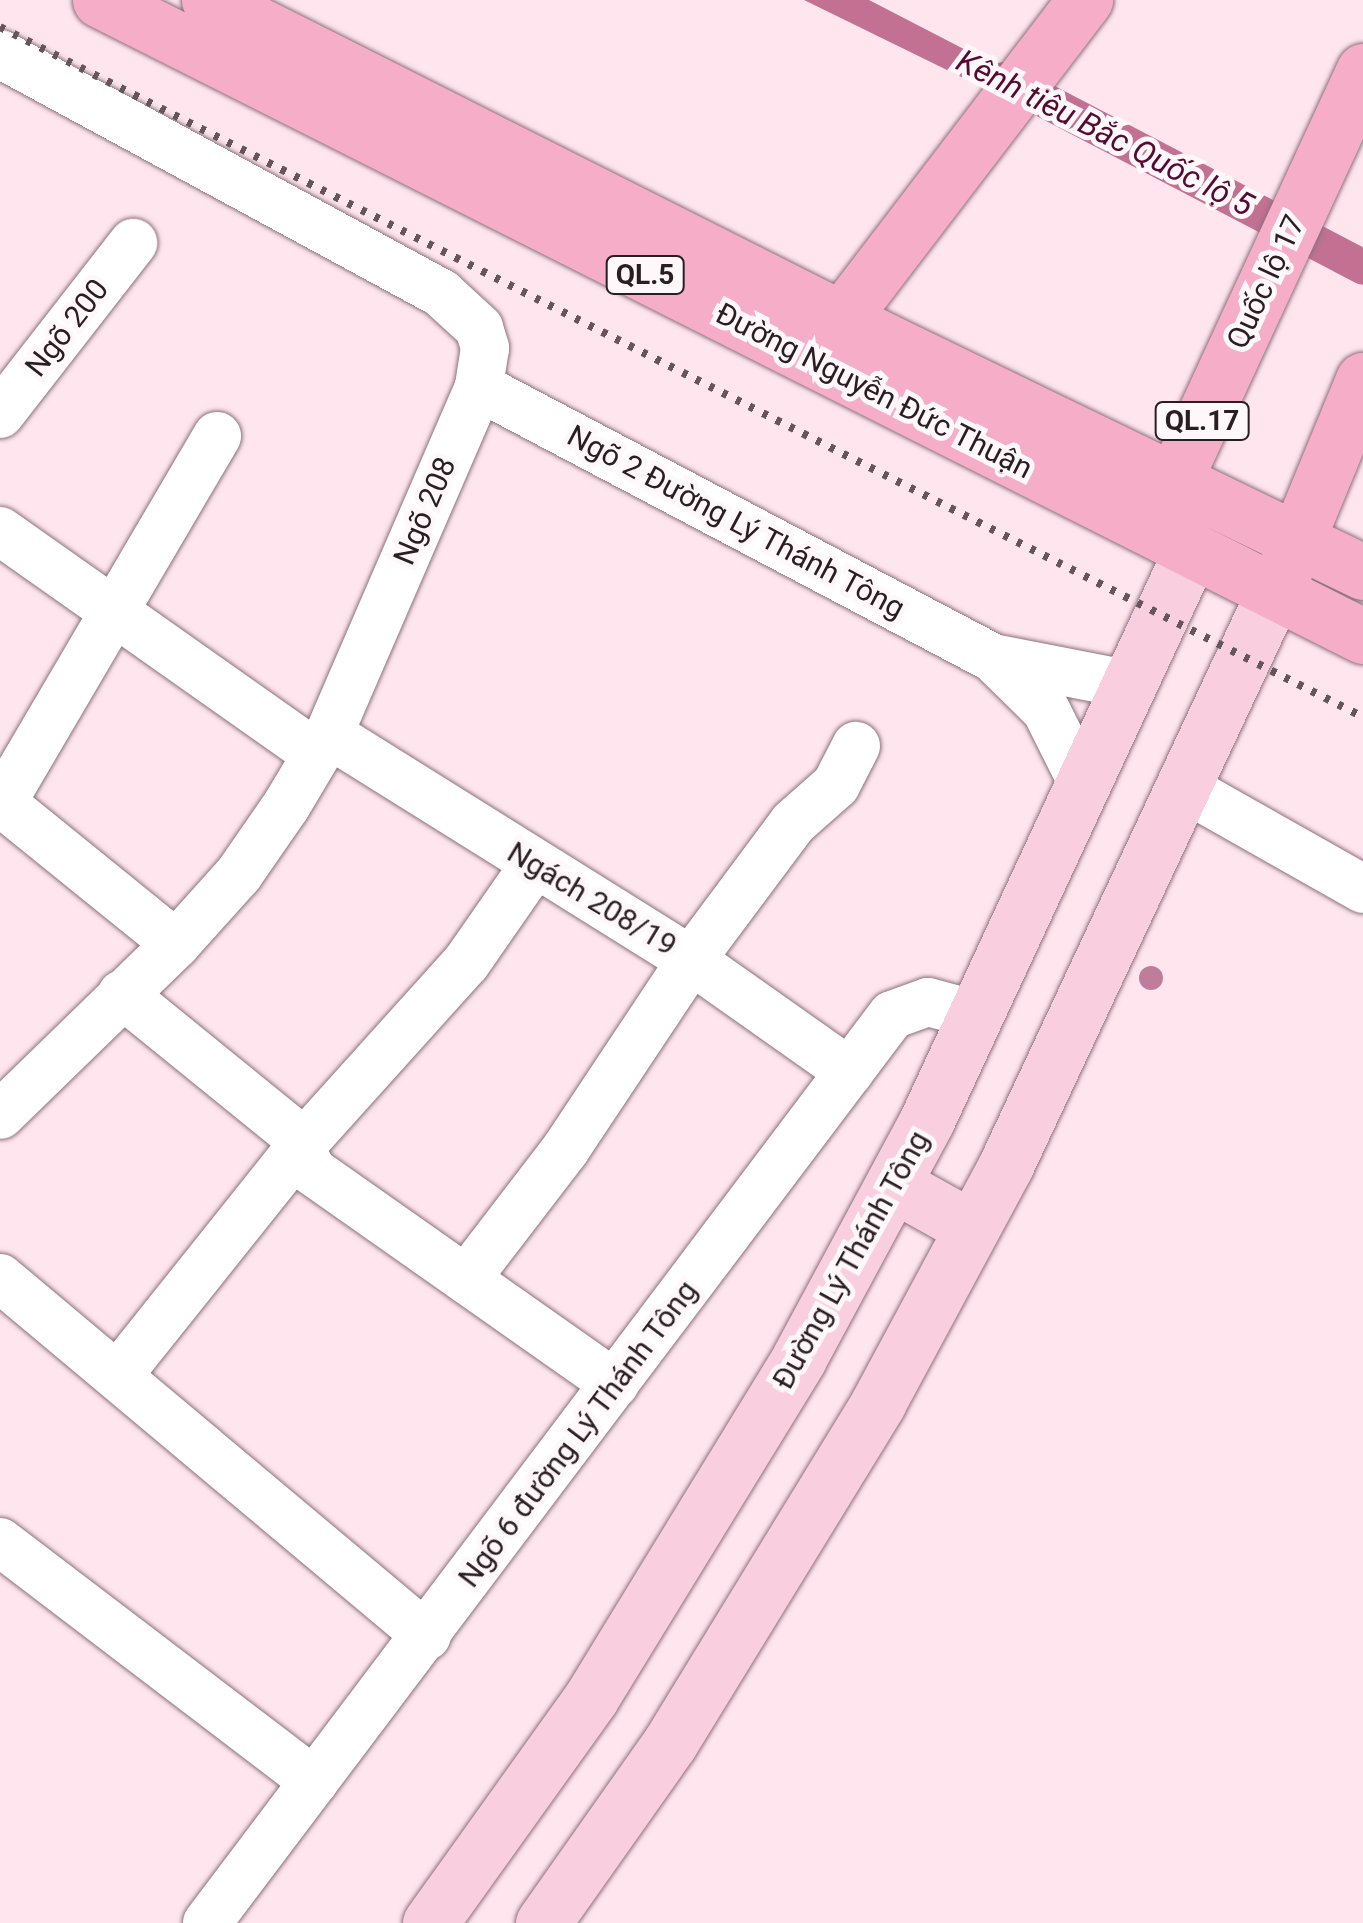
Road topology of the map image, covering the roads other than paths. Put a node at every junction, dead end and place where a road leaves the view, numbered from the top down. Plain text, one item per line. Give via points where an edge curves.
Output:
1 (100, 0) edge
2 (209, 0) edge
3 (1085, 0) edge
4 (0, 54) edge
5 (1363, 71) edge
6 (133, 243) dead end
7 (841, 318) junction
8 (1363, 380) edge
9 (478, 387) junction
10 (0, 414) edge
11 (217, 436) dead end
12 (1173, 483) junction
13 (0, 531) edge
14 (1300, 541) junction
15 (1190, 551) junction
16 (1363, 572) edge
17 (1275, 590) junction
18 (118, 609) junction
19 (1363, 636) edge
20 (992, 658) junction
21 (1128, 684) junction
22 (322, 744) junction
23 (856, 746) dead end
24 (1081, 780) junction
25 (1180, 786) junction
26 (1, 804) edge
27 (534, 865) junction
28 (1363, 889) edge
29 (176, 944) junction
30 (691, 960) junction
31 (122, 994) junction
32 (976, 1015) junction
33 (850, 1072) junction
34 (0, 1114) edge
35 (301, 1146) junction
36 (893, 1184) junction
37 (972, 1228) junction
38 (0, 1278) edge
39 (466, 1279) junction
40 (119, 1374) junction
41 (615, 1384) junction
42 (0, 1542) edge
43 (427, 1636) junction
44 (314, 1781) junction
45 (207, 1923) edge
46 (430, 1923) edge
47 (543, 1923) edge

1 - 15 highway, Đường Nguyễn Đức Thuận / QL.5
2 - 7 highway, Đường Nguyễn Đức Thuận / QL.5
3 - 7 highway
4 - 9 street, Ngõ 208 via 441,293 479,328 486,348
5 - 12 highway, Quốc lộ 17 / QL.17
6 - 10 street, Ngõ 200
7 - 12 highway, Đường Nguyễn Đức Thuận / QL.5
8 - 14 highway
9 - 20 street, Ngõ 2 Đường Lý Thánh Tông
9 - 22 street, Ngõ 208
11 - 18 street
12 - 14 highway, Đường Nguyễn Đức Thuận / QL.5
12 - 15 highway, QL.17
13 - 18 street, Ngách 208/19
14 - 16 highway, QL.5
14 - 17 highway
15 - 17 highway, Đường Nguyễn Đức Thuận / QL.5
15 - 21 main road, Đường Lý Thánh Tông
17 - 19 highway, QL.5
17 - 25 main road
18 - 22 street, Ngách 208/19
18 - 26 street
20 - 21 street
20 - 24 street via 1046,710
21 - 24 main road, Đường Lý Thánh Tông
22 - 27 street, Ngách 208/19
22 - 29 street, Ngõ 208 via 239,874
23 - 30 street via 836,785 794,823
24 - 32 main road, Đường Lý Thánh Tông
25 - 28 street
25 - 37 main road
26 - 29 street
27 - 30 street, Ngách 208/19
27 - 35 street via 466,963
29 - 31 street, Ngõ 208
30 - 33 street, Ngách 208/19
30 - 39 street via 565,1150
31 - 34 street, Ngõ 208
31 - 35 street
32 - 33 street, Ngõ 6 đường Lý Thánh Tông via 928,1002 909,1004 892,1015
32 - 36 main road, Đường Lý Thánh Tông
33 - 41 street, Ngõ 6 đường Lý Thánh Tông
35 - 39 street via 312,1171
35 - 40 street
36 - 37 main road
36 - 46 main road, Đường Lý Thánh Tông via 592,1698
37 - 47 main road via 743,1628
38 - 40 street
39 - 41 street
40 - 43 street
41 - 43 street, Ngõ 6 đường Lý Thánh Tông
42 - 44 street
43 - 44 street, Ngõ 6 đường Lý Thánh Tông
44 - 45 street, Ngõ 6 đường Lý Thánh Tông

